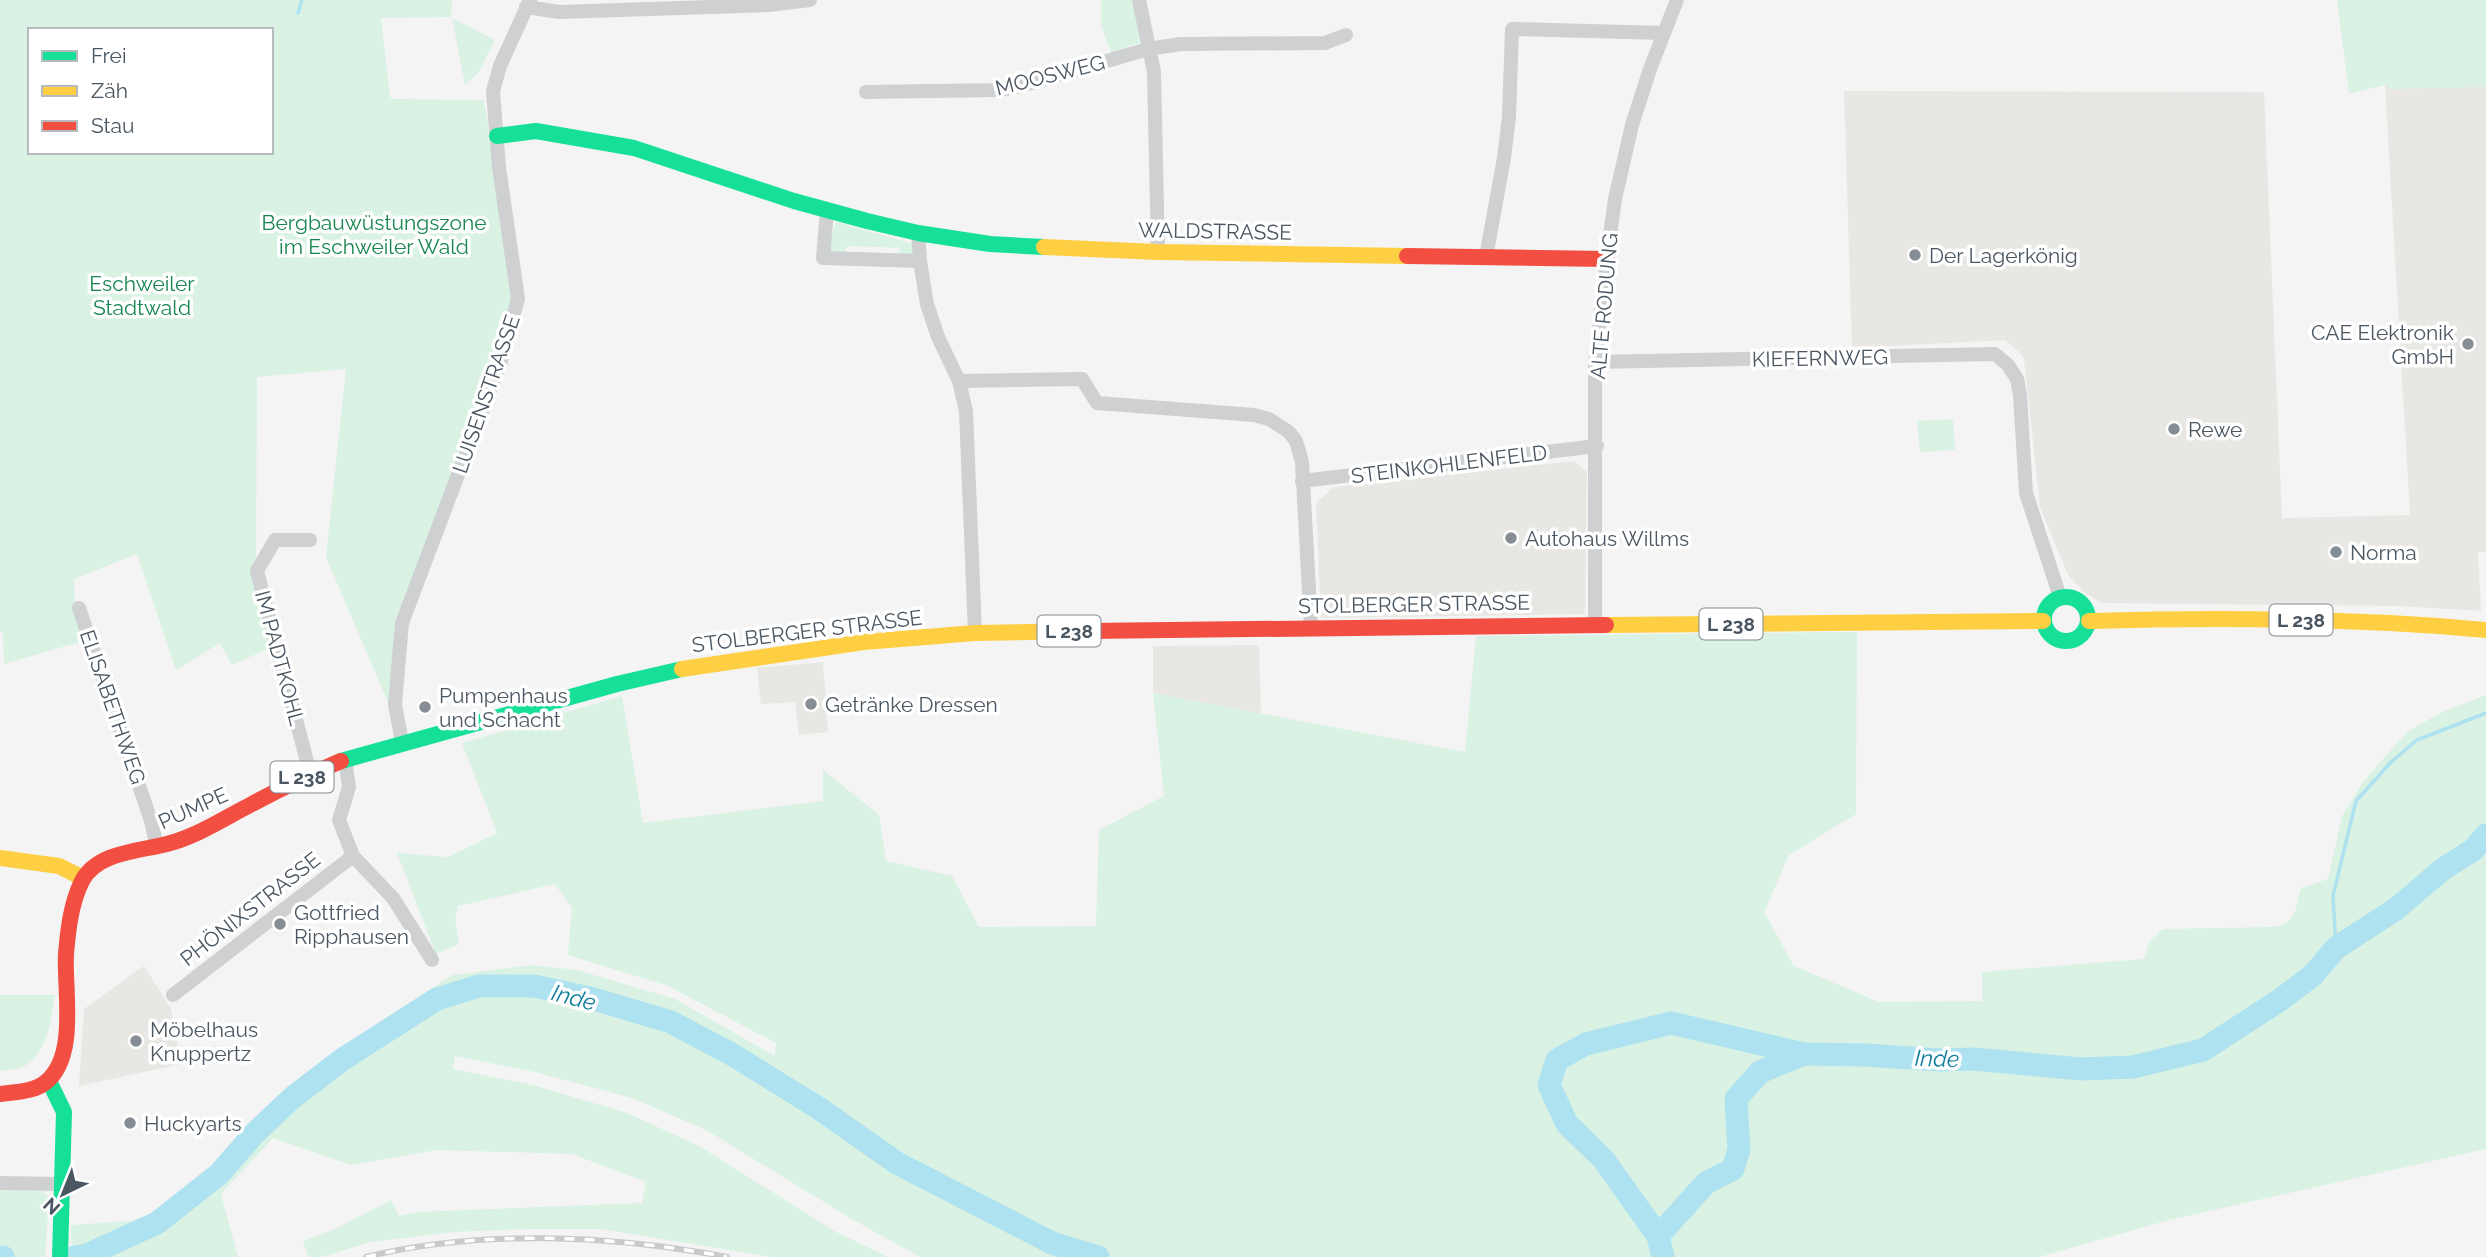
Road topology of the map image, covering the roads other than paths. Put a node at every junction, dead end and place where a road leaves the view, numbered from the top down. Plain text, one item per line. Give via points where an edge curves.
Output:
1 (810, 0) edge
2 (1139, 0) edge
3 (1677, 0) edge
4 (528, 4) edge
5 (1664, 33) junction
6 (1346, 35) dead end
7 (1148, 49) junction
8 (866, 92) dead end
9 (497, 136) junction
10 (827, 209) junction
11 (918, 233) junction
12 (1158, 252) junction
13 (1486, 257) junction
14 (1606, 259) junction
15 (920, 261) junction
16 (1595, 362) junction
17 (959, 381) junction
18 (1597, 446) junction
19 (1302, 481) junction
20 (310, 540) dead end
21 (2060, 597) junction
22 (79, 608) dead end
23 (2043, 621) junction
24 (2089, 621) junction
25 (1595, 623) junction
26 (1311, 627) junction
27 (2486, 630) edge
28 (975, 633) junction
29 (402, 743) junction
30 (345, 760) junction
31 (310, 773) junction
32 (157, 847) junction
33 (353, 856) junction
34 (0, 858) edge
35 (83, 878) junction
36 (432, 960) dead end
37 (173, 995) dead end
38 (49, 1081) junction
39 (0, 1094) edge
40 (0, 1183) edge
41 (62, 1184) junction
42 (60, 1257) edge

1 - 4 street via 559,12
2 - 7 street
3 - 5 street, ALTE RODUNG
4 - 9 street, LUISENSTRASSE via 493,91
5 - 13 street via 1512,29 1509,117
5 - 14 street, ALTE RODUNG via 1632,125
6 - 7 street, MOOSWEG via 1325,43 1181,44
7 - 8 street, MOOSWEG via 1000,90
7 - 12 street via 1154,72
9 - 10 main road, WALDSTRASSE via 536,131 634,148
9 - 29 street, LUISENSTRASSE via 518,299 501,361 402,623 395,704
10 - 11 main road, WALDSTRASSE
10 - 15 street via 822,258
11 - 12 main road, WALDSTRASSE via 990,244
11 - 15 street
12 - 13 main road, WALDSTRASSE
13 - 14 main road, WALDSTRASSE
14 - 16 street, ALTE RODUNG
15 - 17 street via 938,337
16 - 18 street, ALTE RODUNG
16 - 21 street, KIEFERNWEG via 1995,355 2017,379 2026,493
17 - 19 street via 1083,379 1097,403 1269,419 1296,441
17 - 28 street via 966,411
18 - 19 street, STEINKOHLENFELD
18 - 25 street, ALTE RODUNG
19 - 26 street
20 - 31 street, IM PADTKOHL via 275,540 257,571
21 - 23 main road via 2046,609
21 - 24 main road via 2081,602
22 - 32 street, ELISABETHWEG
23 - 24 main road via 2049,635 2062,642 2076,640
23 - 25 main road, STOLBERGER STRASSE / L 238
24 - 27 main road, L 238 via 2280,619
25 - 26 main road, STOLBERGER STRASSE / L 238
26 - 28 main road, STOLBERGER STRASSE / L 238
28 - 29 main road, STOLBERGER STRASSE / L 238 via 864,642 701,664
29 - 30 main road, PUMPE / L 238
30 - 31 main road, PUMPE / L 238
30 - 33 street, PHÖNIXSTRASSE via 349,787 339,820
31 - 32 main road, PUMPE / L 238 via 208,827
32 - 35 main road, PUMPE / L 238 via 103,861
33 - 36 street, PHÖNIXSTRASSE via 393,898
33 - 37 street, PHÖNIXSTRASSE
34 - 35 main road via 59,866
35 - 38 main road via 66,955 63,1057
38 - 39 main road
38 - 41 main road via 64,1112
40 - 41 street
41 - 42 main road

